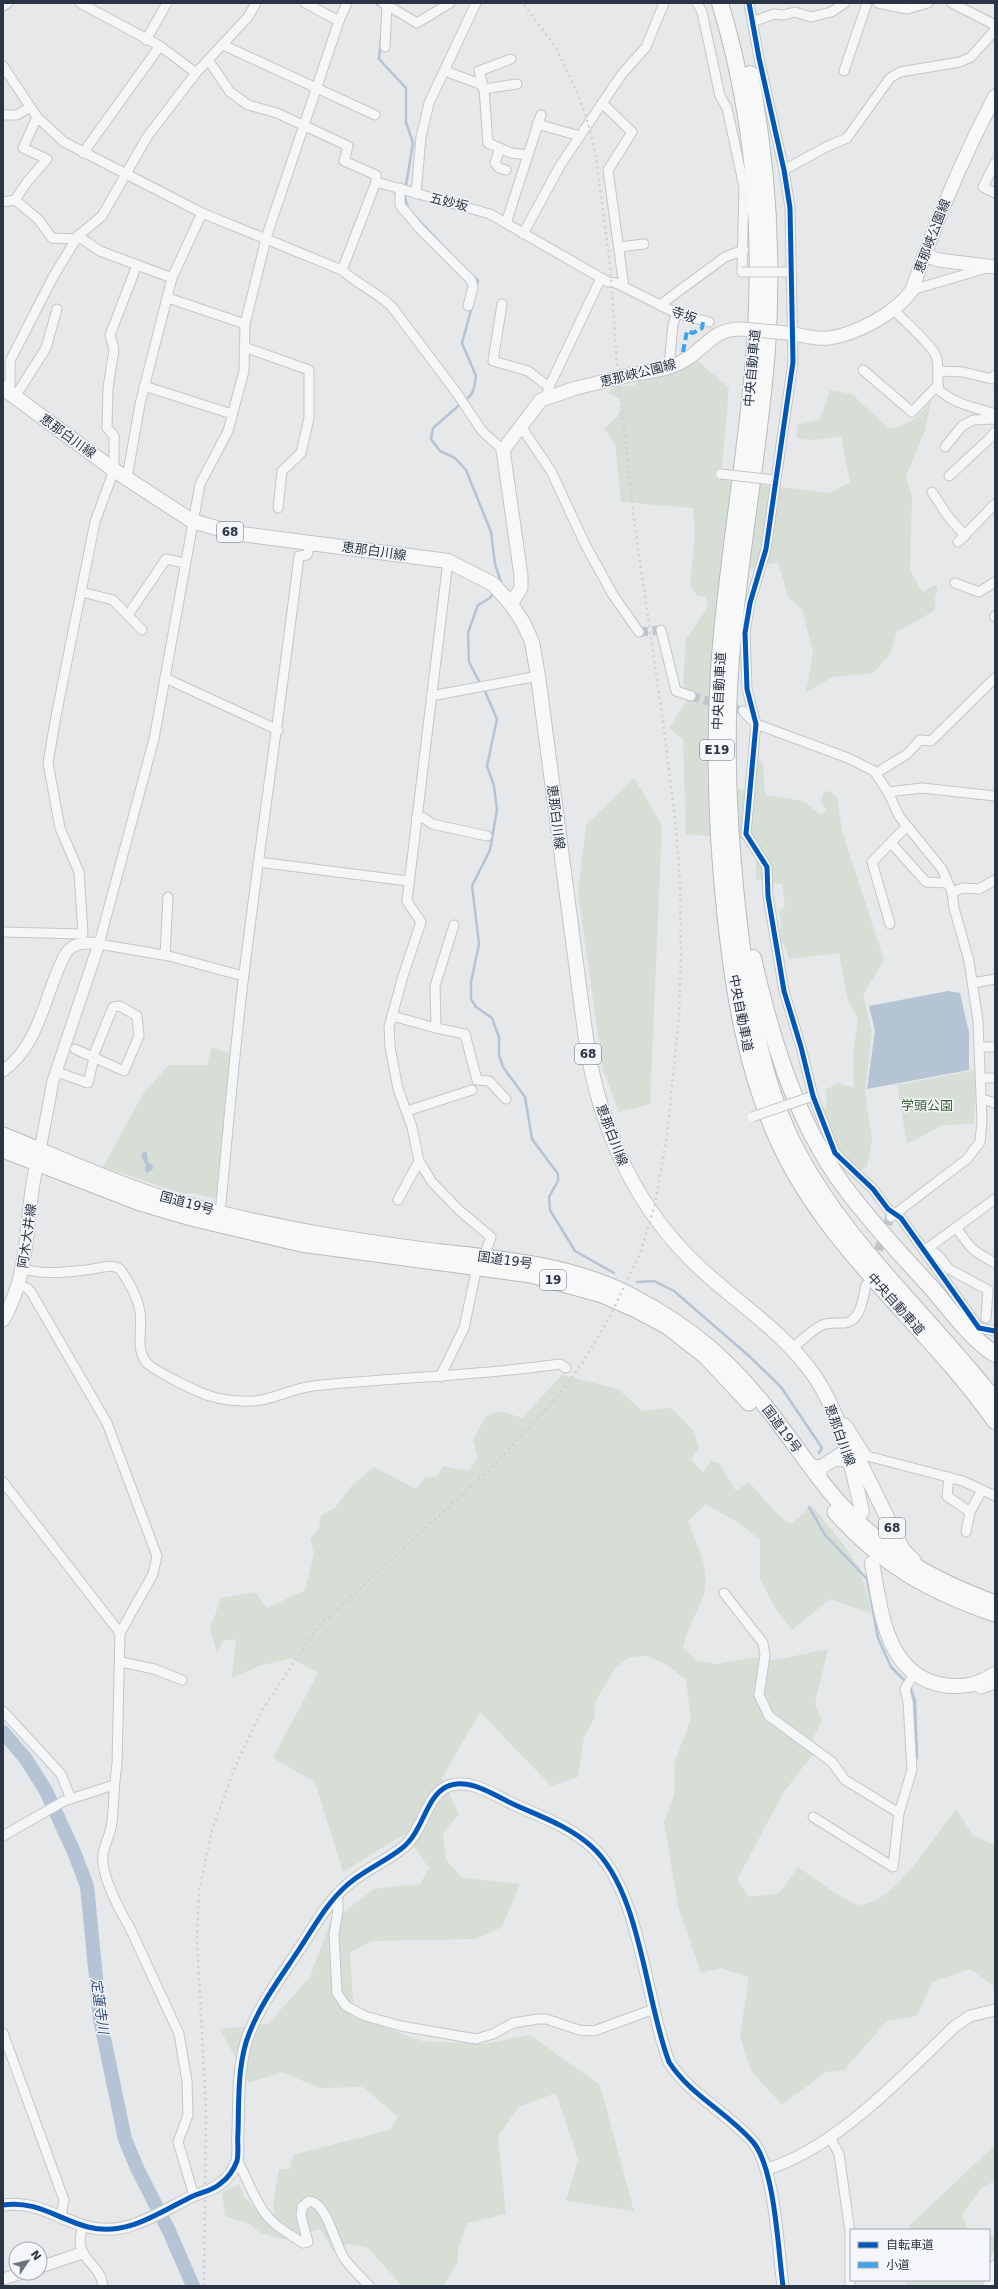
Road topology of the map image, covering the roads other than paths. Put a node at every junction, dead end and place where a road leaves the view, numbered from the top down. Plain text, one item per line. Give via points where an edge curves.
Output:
1 (8, 3) edge
2 (80, 3) edge
3 (167, 3) edge
4 (256, 3) edge
5 (306, 3) edge
6 (347, 3) edge
7 (450, 3) edge
8 (476, 3) edge
9 (664, 3) edge
10 (697, 3) edge
11 (720, 3) edge
12 (732, 3) edge
13 (749, 3) edge
14 (845, 3) edge
15 (867, 3) edge
16 (878, 3) edge
17 (928, 3) edge
18 (952, 3) edge
19 (385, 4) edge
20 (3, 6) edge
21 (91, 6) edge
22 (339, 21) junction
23 (752, 22) junction
24 (995, 25) edge
25 (995, 30) edge
26 (146, 40) junction
27 (222, 45) junction
28 (160, 46) junction
29 (385, 47) dead end
30 (511, 59) dead end
31 (208, 61) junction
32 (3, 66) edge
33 (444, 71) junction
34 (844, 71) dead end
35 (196, 73) junction
36 (517, 84) dead end
37 (316, 87) junction
38 (484, 89) junction
39 (995, 96) edge
40 (602, 103) junction
41 (30, 107) junction
42 (3, 115) edge
43 (375, 115) dead end
44 (540, 115) dead end
45 (37, 117) junction
46 (537, 124) junction
47 (304, 126) junction
48 (580, 136) junction
49 (500, 148) junction
50 (83, 153) junction
51 (527, 155) junction
52 (995, 163) edge
53 (506, 170) dead end
54 (784, 170) junction
55 (126, 175) junction
56 (376, 182) junction
57 (400, 188) junction
58 (995, 193) edge
59 (416, 194) junction
60 (15, 200) junction
61 (3, 202) edge
62 (202, 213) junction
63 (506, 223) junction
64 (523, 234) junction
65 (78, 238) junction
66 (266, 240) junction
67 (644, 244) dead end
68 (619, 247) junction
69 (744, 250) junction
70 (924, 255) junction
71 (136, 265) junction
72 (993, 267) edge
73 (342, 270) junction
74 (788, 271) junction
75 (172, 278) junction
76 (601, 278) junction
77 (624, 287) junction
78 (912, 290) junction
79 (168, 298) junction
80 (502, 304) dead end
81 (660, 305) junction
82 (468, 306) dead end
83 (57, 309) dead end
84 (894, 310) junction
85 (677, 313) junction
86 (709, 322) dead end
87 (245, 324) junction
88 (789, 334) junction
89 (244, 347) junction
90 (669, 366) junction
91 (864, 370) dead end
92 (939, 371) junction
93 (995, 376) edge
94 (938, 385) junction
95 (144, 386) junction
96 (9, 393) edge
97 (548, 393) junction
98 (232, 414) junction
99 (995, 414) edge
100 (995, 419) edge
101 (520, 425) junction
102 (995, 432) edge
103 (945, 447) dead end
104 (503, 450) junction
105 (114, 470) junction
106 (721, 474) dead end
107 (948, 476) dead end
108 (127, 478) junction
109 (774, 480) junction
110 (932, 492) dead end
111 (995, 504) edge
112 (278, 508) dead end
113 (192, 521) junction
114 (309, 548) dead end
115 (448, 561) junction
116 (185, 563) junction
117 (995, 582) edge
118 (954, 583) dead end
119 (82, 592) junction
120 (511, 604) junction
121 (128, 615) junction
122 (142, 630) dead end
123 (661, 630) dead end
124 (639, 632) dead end
125 (538, 676) junction
126 (165, 678) junction
127 (995, 678) edge
128 (431, 696) junction
129 (691, 696) tunnel mouth
130 (743, 711) tunnel mouth
131 (756, 724) junction
132 (278, 730) junction
133 (881, 770) dead end
134 (888, 792) junction
135 (995, 796) edge
136 (416, 818) junction
137 (907, 826) junction
138 (487, 836) dead end
139 (892, 844) junction
140 (258, 862) junction
141 (733, 877) junction
142 (995, 880) edge
143 (408, 881) junction
144 (948, 883) junction
145 (952, 892) junction
146 (168, 897) dead end
147 (890, 924) dead end
148 (454, 925) dead end
149 (3, 932) edge
150 (99, 944) junction
151 (165, 956) junction
152 (243, 976) junction
153 (995, 979) edge
154 (973, 983) junction
155 (392, 1016) junction
156 (436, 1028) junction
157 (995, 1047) edge
158 (979, 1048) junction
159 (75, 1049) dead end
160 (94, 1058) junction
161 (3, 1072) edge
162 (57, 1072) junction
163 (981, 1078) junction
164 (995, 1078) edge
165 (472, 1090) dead end
166 (813, 1096) junction
167 (506, 1099) dead end
168 (982, 1099) junction
169 (995, 1103) edge
170 (407, 1111) junction
171 (752, 1117) dead end
172 (3, 1135) edge
173 (3, 1150) edge
174 (39, 1157) junction
175 (419, 1162) junction
176 (995, 1199) edge
177 (398, 1200) dead end
178 (220, 1213) junction
179 (892, 1215) junction
180 (957, 1228) junction
181 (925, 1250) junction
182 (994, 1260) edge
183 (481, 1262) junction
184 (24, 1269) junction
185 (18, 1285) junction
186 (866, 1286) dead end
187 (986, 1318) dead end
188 (3, 1320) edge
189 (995, 1331) edge
190 (792, 1348) junction
191 (995, 1354) edge
192 (566, 1368) dead end
193 (440, 1377) junction
194 (995, 1401) edge
195 (995, 1421) edge
196 (840, 1426) junction
197 (845, 1449) junction
198 (859, 1459) junction
199 (808, 1462) junction
200 (949, 1477) junction
201 (821, 1479) junction
202 (3, 1482) edge
203 (982, 1490) junction
204 (995, 1496) edge
205 (862, 1512) dead end
206 (970, 1512) junction
207 (966, 1532) dead end
208 (872, 1563) dead end
209 (724, 1593) dead end
210 (980, 1597) junction
211 (995, 1602) edge
212 (995, 1614) edge
213 (120, 1633) junction
214 (121, 1662) junction
215 (995, 1674) edge
216 (912, 1676) junction
217 (182, 1680) dead end
218 (995, 1684) edge
219 (974, 1685) junction
220 (3, 1711) edge
221 (114, 1785) junction
222 (67, 1800) junction
223 (899, 1813) junction
224 (813, 1817) dead end
225 (3, 1836) edge
226 (334, 1897) junction
227 (654, 2009) junction
228 (995, 2010) edge
229 (3, 2033) edge
230 (830, 2137) junction
231 (237, 2160) junction
232 (767, 2169) junction
233 (194, 2196) junction
234 (3, 2205) edge
235 (61, 2216) junction
236 (83, 2226) junction
237 (82, 2253) junction
238 (48, 2264) edge
239 (995, 2266) edge
240 (103, 2286) edge
241 (369, 2286) edge
242 (783, 2286) edge
243 (850, 2286) edge
244 (989, 2286) edge

1 - 20 street
2 - 21 street
3 - 26 street
4 - 27 street via 248,18
5 - 22 street
6 - 22 street
7 - 19 street via 417,23
8 - 33 street
9 - 40 street via 646,47 622,74
10 - 69 street via 702,12 720,96 727,108 744,187
11 - 195 highway, 中央自動車道 / E19 via 746,112 757,227 755,347 724,612 717,743 720,868 729,954 744,1039 778,1140 810,1198 851,1254 944,1357
12 - 141 highway, 中央自動車道 / E19 via 758,110 769,226 767,347 730,672 728,789
13 - 23 street
14 - 23 street via 831,12 811,17 795,12 774,14
15 - 34 street
16 - 17 street via 907,9
18 - 24 street
19 - 29 street
21 - 26 street
22 - 37 street
23 - 54 street
25 - 54 street via 971,57 960,62 900,72 890,78 847,138
26 - 28 street
27 - 31 street
27 - 37 street
28 - 35 street
28 - 50 street
30 - 38 street via 479,71
31 - 35 street
31 - 47 street via 230,92 248,105 277,113
32 - 41 street
33 - 38 street via 480,84
33 - 59 street via 429,103 421,137
35 - 55 street via 147,137
36 - 38 street via 492,90
37 - 43 street
37 - 47 street
38 - 49 street via 488,143
39 - 70 main road, 恵那峡公園線 via 969,145
40 - 48 street
40 - 68 street via 632,132 608,170
41 - 42 street via 17,114
41 - 45 street
44 - 46 street
45 - 50 street via 52,133
45 - 60 street via 24,148 47,159
46 - 48 street
46 - 51 street
47 - 56 street via 348,146 344,161 376,175
47 - 66 street
48 - 64 street via 561,164
49 - 51 street via 511,153
49 - 53 street via 495,163 499,168
50 - 55 street
51 - 63 street
52 - 58 street via 983,188
54 - 74 street via 790,208
55 - 62 street
55 - 65 street via 102,216
56 - 57 street, 五妙坂
56 - 73 street
57 - 59 street, 五妙坂
57 - 82 street via 400,205 471,280 473,287
59 - 63 street, 五妙坂 via 481,210
60 - 61 street
60 - 65 street via 38,219 52,238
62 - 66 street
62 - 75 street
63 - 64 street, 五妙坂
64 - 76 street, 五妙坂
65 - 71 street via 100,251
65 - 96 street via 53,277 10,361
66 - 73 street
66 - 87 street
67 - 68 street
68 - 77 street
69 - 74 street, bridge via 742,272
69 - 81 street via 725,256
70 - 72 main road via 939,260
70 - 78 main road, 恵那峡公園線
71 - 75 street
71 - 105 street via 110,335 114,349 108,388 107,428 114,436
72 - 78 street
73 - 104 street via 381,296 392,307 482,431
74 - 88 street
75 - 79 street
76 - 77 street, 寺坂
76 - 97 street
77 - 81 street, 寺坂
78 - 84 main road, 恵那峡公園線
79 - 87 street
79 - 95 street
80 - 97 street via 493,361 528,371
81 - 85 street, 寺坂
83 - 96 street via 46,348
84 - 88 main road, 恵那峡公園線 via 874,322 828,338
84 - 92 street via 936,355
85 - 86 street, 寺坂
85 - 90 street via 673,324
87 - 89 street
88 - 90 main road, 恵那峡公園線, bridge via 731,329 717,334 687,359
88 - 109 street via 793,362
89 - 98 street via 244,371
89 - 112 street via 309,370 309,418 301,453 282,471
90 - 97 main road, 恵那峡公園線, bridge
91 - 94 street via 912,412
92 - 93 street via 963,372 992,379
92 - 94 street
94 - 99 street via 939,390 949,399
95 - 98 street
95 - 108 street
96 - 105 main road, 恵那白川線 / 68
97 - 101 main road, 恵那峡公園線
98 - 113 street via 228,431 200,484
100 - 103 street via 973,420 962,426
101 - 104 main road, 恵那峡公園線
101 - 124 street via 551,471 585,544 613,595
102 - 107 street
104 - 120 main road via 521,576 520,588
105 - 108 main road, 恵那白川線 / 68
105 - 119 street via 95,522
106 - 109 street, bridge
108 - 113 main road, 恵那白川線 / 68
109 - 131 street via 766,549 750,603 745,633 747,689
110 - 111 street via 961,539
113 - 115 main road, 恵那白川線 / 68 via 234,533
113 - 116 street
114 - 132 street via 307,555 299,556
115 - 120 main road, 恵那白川線 / 68 via 497,588
115 - 128 street
116 - 121 street via 166,559
116 - 126 street
117 - 118 street via 979,592
119 - 121 street via 114,600
119 - 149 street via 48,763 60,828 78,872 83,934
120 - 125 main road, 恵那白川線 / 68 via 532,642
121 - 122 street
123 - 129 street via 676,691
125 - 128 street
125 - 190 main road, 恵那白川線 / 68 via 588,1052 606,1126 628,1175 668,1233 701,1269
126 - 132 street
126 - 150 street via 154,738
127 - 133 street via 931,741 920,740 907,754
128 - 136 street
130 - 131 street
131 - 134 street via 848,758 874,771
131 - 166 street via 746,834 767,867 768,896 779,969
132 - 140 street
134 - 135 street via 922,788
134 - 137 street via 899,816
136 - 138 street
136 - 143 street
137 - 139 street via 895,837
137 - 144 street via 942,870
139 - 144 street via 926,882
139 - 147 street via 872,862
140 - 143 street
140 - 152 street
141 - 191 highway via 776,1045 791,1087 822,1152 843,1184 898,1251 965,1326
141 - 194 highway, 中央自動車道 / E19 via 747,985 758,1038 775,1097 796,1149 840,1220
142 - 145 street via 979,889 963,888
143 - 155 street via 406,901 421,922
144 - 145 street
145 - 154 street
146 - 151 street
148 - 156 street via 435,986
150 - 151 street
150 - 161 street via 84,943 68,951 32,1037 18,1058
150 - 162 street
151 - 152 street
152 - 178 street
153 - 154 street
154 - 158 street
155 - 156 street
155 - 170 street via 389,1027 390,1047 398,1089
156 - 167 street via 465,1034 477,1080 489,1081
157 - 158 street
158 - 163 street
159 - 160 street
160 - 160 street via 113,1007 120,1006 137,1016 139,1036 124,1071
160 - 162 street via 88,1083
162 - 174 street
163 - 164 street
163 - 168 street
165 - 170 street
166 - 171 street, bridge
166 - 179 street via 835,1153 873,1189
168 - 169 street
168 - 179 street via 980,1142 977,1148 967,1159
170 - 175 street
172 - 174 highway, 国道19号 / 19
173 - 174 highway, 国道19号 / 19
174 - 178 highway, 国道19号 / 19 via 162,1198
174 - 183 highway, 国道19号 / 19 via 140,1203 195,1219 308,1245 416,1261
174 - 184 main road, 阿木大井線
175 - 177 street
175 - 183 street via 432,1182 459,1210 491,1237
176 - 180 street
178 - 183 highway, 国道19号 / 19 via 330,1236
179 - 181 street via 901,1218
180 - 181 street
180 - 182 street via 974,1252
181 - 187 street via 938,1255 949,1269 988,1290
181 - 189 street via 979,1328
183 - 193 street via 464,1328
183 - 199 highway, 国道19号 / 19 via 544,1265 628,1294 671,1318 705,1342 736,1372
183 - 212 highway, 国道19号 / 19 via 565,1283 609,1298 668,1327 705,1356 739,1391 824,1499 859,1538 902,1573 951,1597
184 - 185 main road, 阿木大井線
184 - 193 street via 41,1272 109,1266 120,1268 141,1313 140,1346 147,1362 160,1372 211,1397 263,1401 295,1389 312,1386 396,1378
185 - 188 main road, 阿木大井線
185 - 213 street via 28,1288 107,1423 157,1556 153,1574
186 - 190 street via 858,1313 853,1320 821,1326
190 - 196 main road, 恵那白川線 / 68 via 822,1389
192 - 193 street via 560,1364
196 - 197 main road, 恵那白川線 / 68
196 - 198 main road, 68 via 847,1433
197 - 198 main road, 恵那白川線 / 68
197 - 199 street via 820,1465
198 - 200 street
198 - 201 street via 835,1461 823,1469
198 - 205 main road, 恵那白川線 / 68
198 - 210 main road, 68 via 907,1555 923,1567
199 - 201 highway, 国道19号 / 19
200 - 203 street
200 - 206 street via 946,1496
201 - 210 highway, 国道19号 / 19 via 851,1516 894,1553 931,1576
202 - 213 street
203 - 204 street
203 - 206 street
206 - 207 street
208 - 216 main road via 891,1643
209 - 223 street via 763,1643 765,1655 759,1695 763,1707 770,1716 832,1762 845,1780
210 - 211 highway, 国道19号 / 19
213 - 214 street
214 - 217 street via 154,1669
214 - 221 street
215 - 219 main road
216 - 219 main road via 953,1686
216 - 223 street via 905,1688 912,1770
218 - 219 street via 981,1689
220 - 222 street via 61,1774
221 - 222 street
221 - 233 street via 112,1823 103,1855 105,1868 120,1912 130,1928 179,2034 188,2081 188,2115 178,2142
222 - 225 street
223 - 224 street via 893,1867
226 - 227 street via 338,1901 334,1934 337,1994 346,2006 365,2016 401,2026 476,2039 513,2023 538,2019 546,2019 579,2030 594,2031
226 - 227 street via 354,1878 403,1849 417,1832 428,1808 441,1790 459,1784 474,1786 569,1830 600,1856 615,1878 628,1907
226 - 231 street via 251,2027 245,2046 239,2087
227 - 232 street via 665,2052 677,2074 753,2142
228 - 230 street via 970,2016 954,2027 854,2120
229 - 235 street via 64,2200
230 - 232 street
230 - 243 street via 839,2154 850,2232
231 - 233 street via 227,2178 218,2186
231 - 241 street via 248,2179 256,2202 268,2218 303,2243 308,2242 301,2216 302,2207 309,2201 317,2204 329,2222 344,2257
232 - 242 street
233 - 236 street via 131,2226 102,2230
234 - 235 street via 26,2204
235 - 236 street
236 - 237 street via 80,2235
237 - 238 street
237 - 240 street via 100,2276
239 - 244 street

